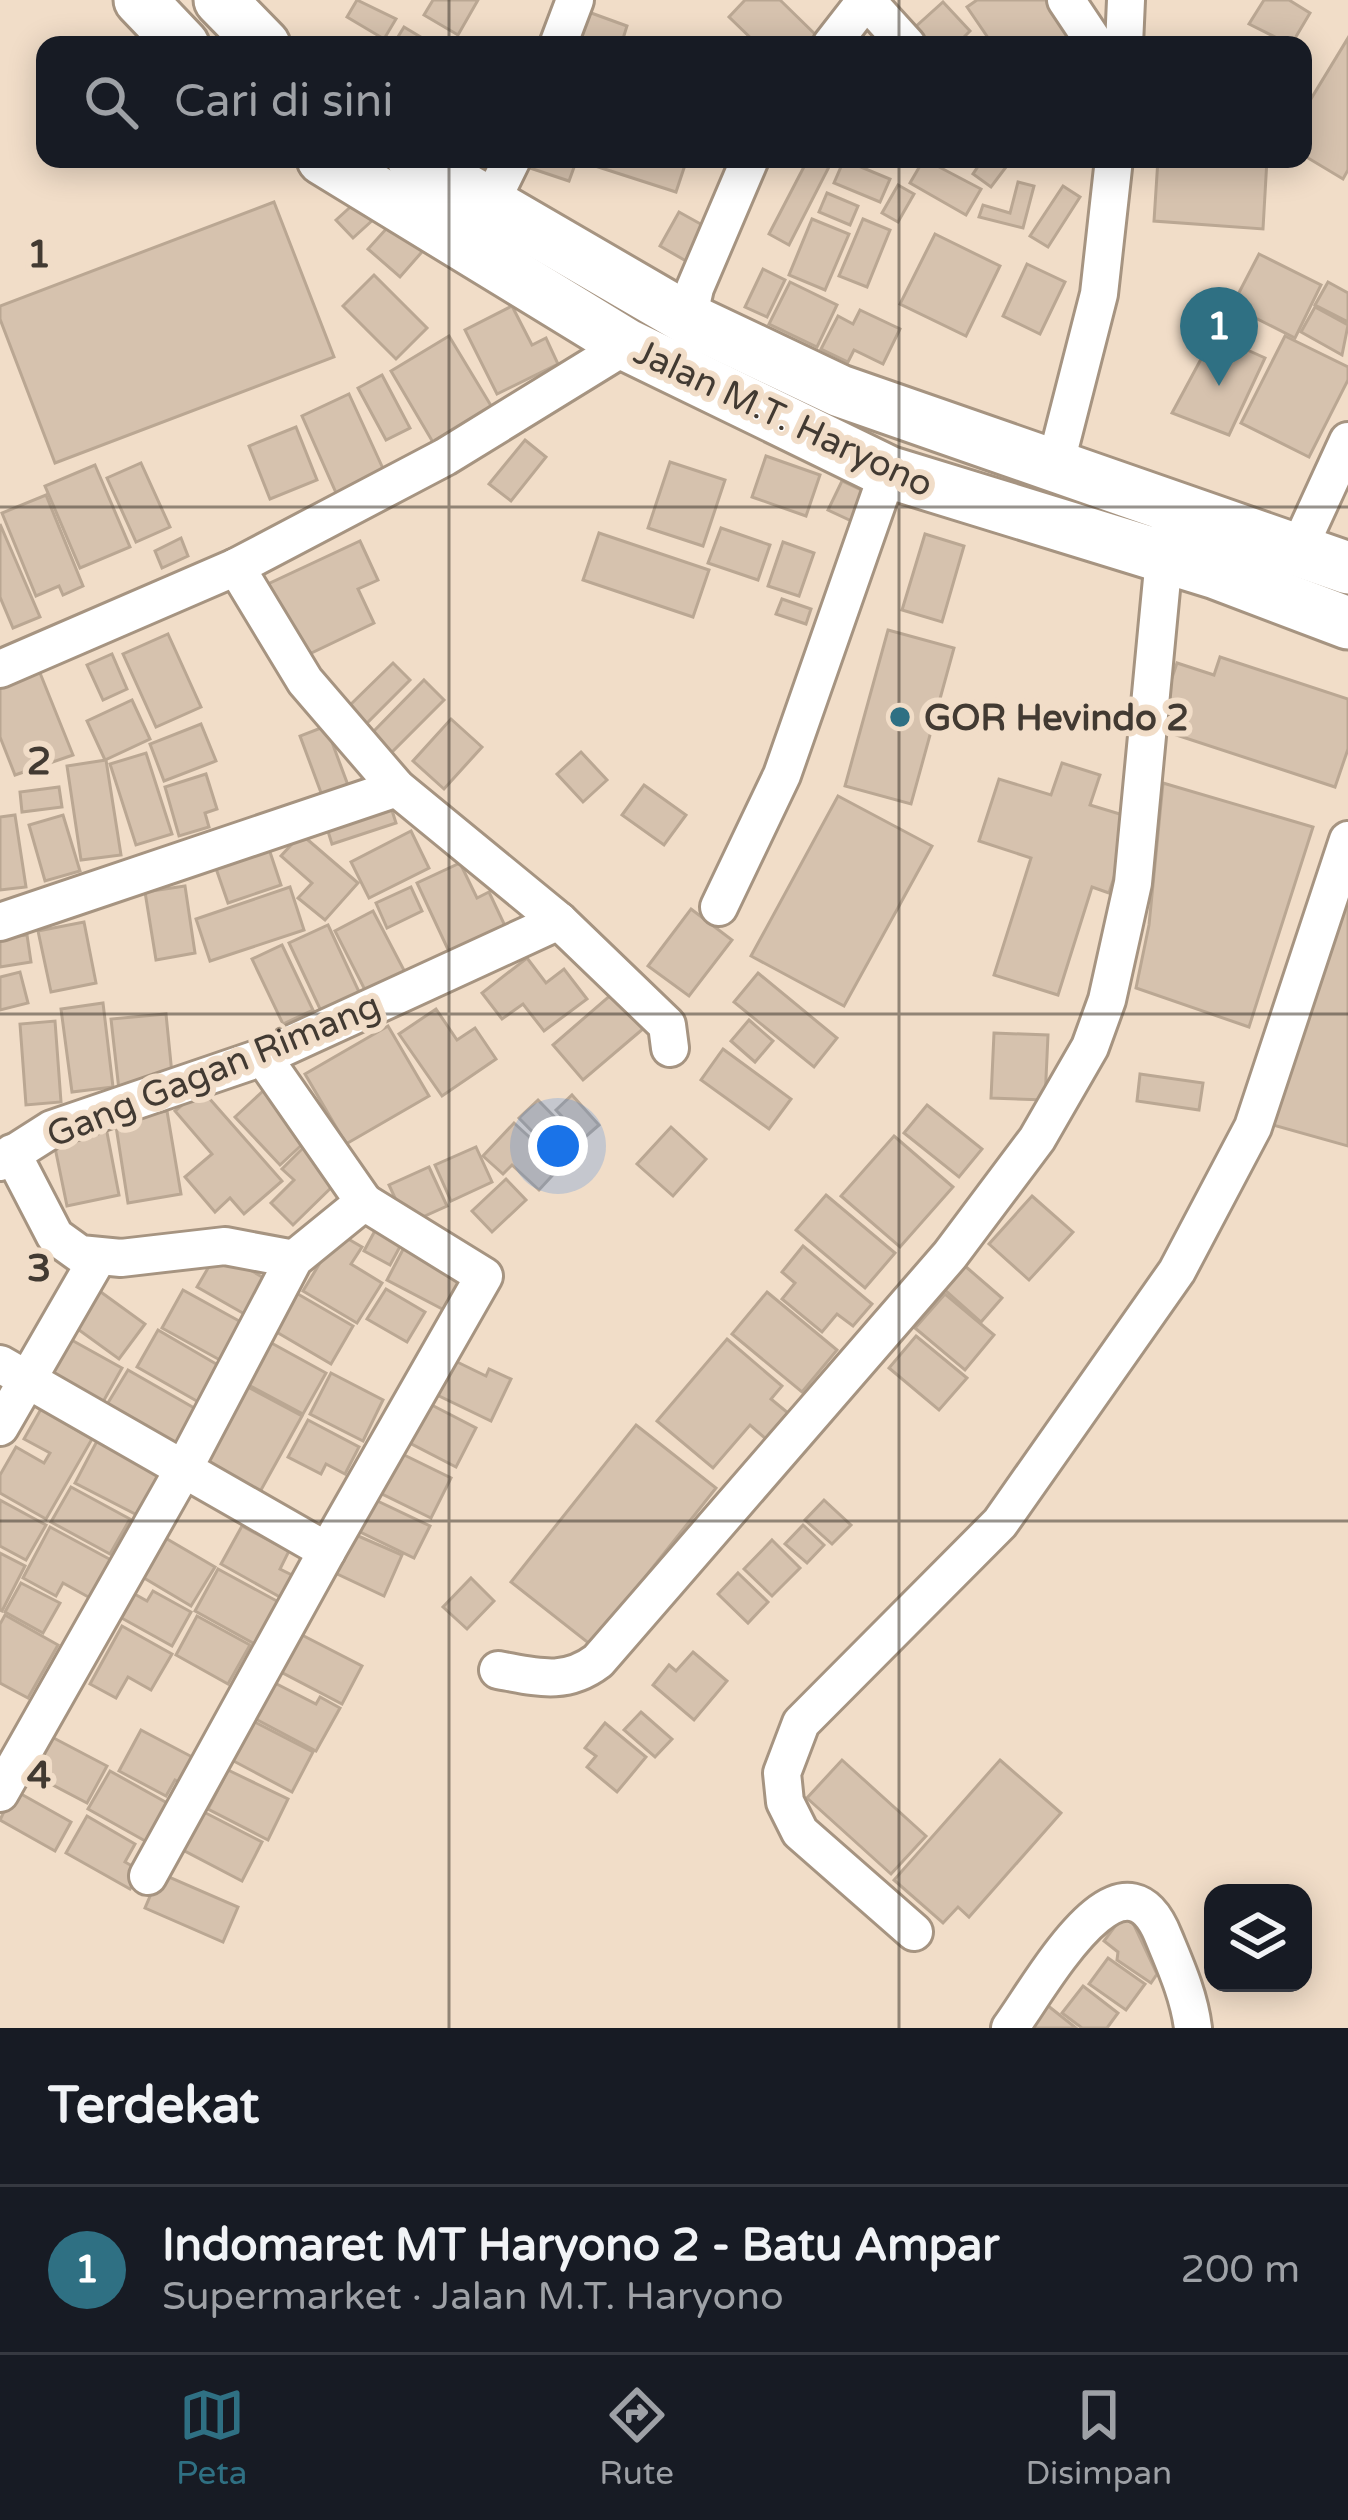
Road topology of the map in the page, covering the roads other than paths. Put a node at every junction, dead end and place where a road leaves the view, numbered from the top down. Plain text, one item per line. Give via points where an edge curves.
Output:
1 (140, 0) edge
2 (220, 0) edge
3 (574, 0) edge
4 (866, 0) edge
5 (1066, 0) edge
6 (1126, 0) edge
7 (174, 36) edge
8 (255, 36) edge
9 (561, 36) edge
10 (838, 36) edge
11 (899, 36) edge
12 (1090, 36) edge
13 (1124, 36) edge
14 (338, 168) edge
15 (447, 168) edge
16 (746, 168) edge
17 (1113, 168) edge
18 (501, 182) edge
19 (688, 319) junction
20 (627, 345) junction
21 (1348, 440) edge
22 (1055, 466) junction
23 (888, 472) junction
24 (1168, 532) junction
25 (1298, 550) junction
26 (236, 567) junction
27 (1348, 568) edge
28 (1348, 623) edge
29 (0, 669) edge
30 (397, 788) junction
31 (1348, 840) edge
32 (719, 907) dead end
33 (560, 921) junction
34 (0, 922) edge
35 (670, 1048) dead end
36 (263, 1057) junction
37 (6, 1157) edge
38 (364, 1202) junction
39 (97, 1258) junction
40 (294, 1259) junction
41 (12, 1371) edge
42 (0, 1427) edge
43 (182, 1472) junction
44 (327, 1550) junction
45 (498, 1670) dead end
46 (0, 1793) edge
47 (148, 1876) dead end
48 (914, 1932) dead end
49 (1010, 2028) edge
50 (1193, 2028) edge

1 - 7 highway
2 - 8 highway
3 - 9 street
4 - 10 street
4 - 11 street
5 - 12 street
6 - 13 street
14 - 20 highway, Jalan M.T. Haryono
15 - 18 highway, Jalan M.T. Haryono
16 - 19 street
17 - 22 street via 1099,294
18 - 19 highway, Jalan M.T. Haryono via 610,275
19 - 22 highway, Jalan M.T. Haryono via 840,391
20 - 23 highway, Jalan M.T. Haryono
20 - 26 street via 445,458
21 - 25 street
22 - 24 highway, Jalan M.T. Haryono
23 - 24 highway, Jalan M.T. Haryono
23 - 32 street via 782,775
24 - 25 highway, Jalan M.T. Haryono
24 - 28 highway, Jalan M.T. Haryono
24 - 45 street via 1119,951 1090,1047 1037,1139 950,1255 598,1661 577,1677 549,1680
25 - 27 highway, Jalan M.T. Haryono
26 - 29 street
26 - 30 street via 305,681
30 - 33 street
30 - 34 street
31 - 48 street via 1253,1127 1177,1271 1000,1523 801,1723 782,1774 800,1832
33 - 35 street via 667,1025
33 - 36 street, Gang Gagan Rimang
36 - 37 street, Gang Gagan Rimang via 116,1104
36 - 38 street
37 - 39 street via 55,1236
38 - 40 street
38 - 44 street via 484,1276
39 - 40 street via 225,1246
39 - 41 street
40 - 43 street
41 - 42 street
41 - 43 street
43 - 44 street
43 - 46 street
44 - 47 street
49 - 50 street via 1087,1926 1124,1899 1154,1911

